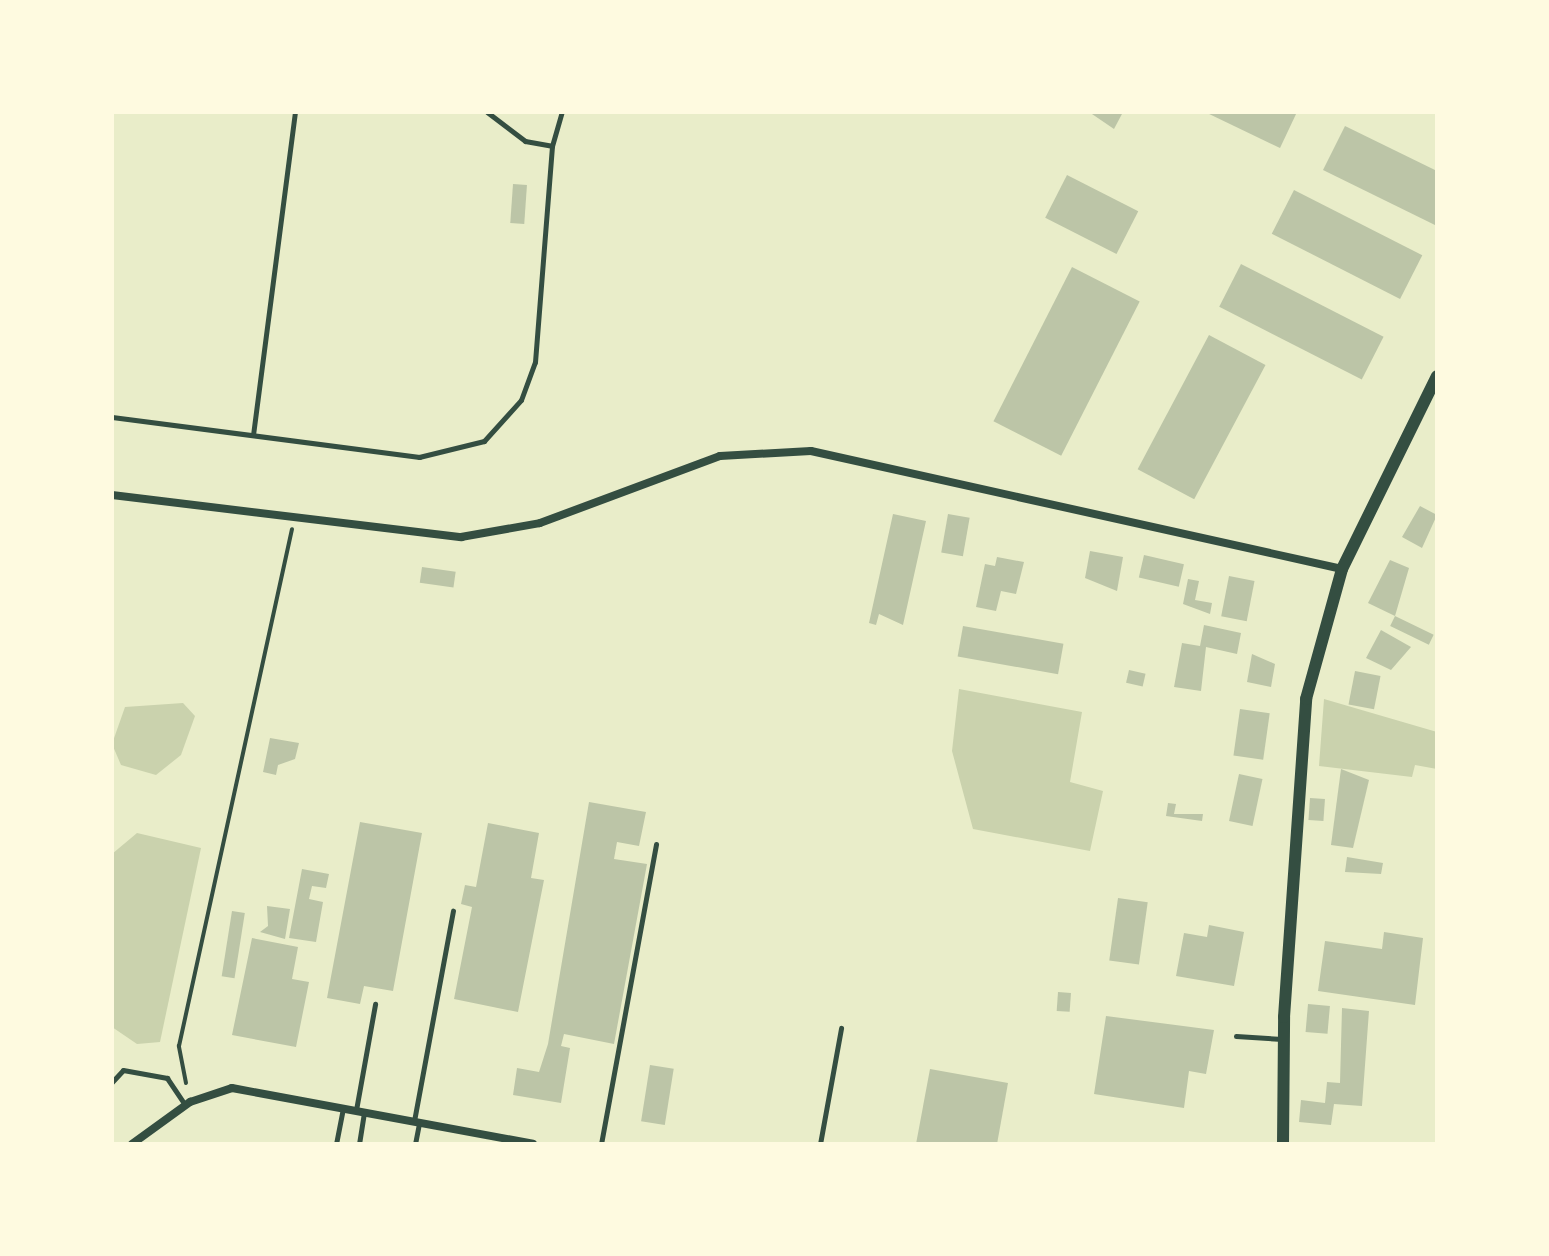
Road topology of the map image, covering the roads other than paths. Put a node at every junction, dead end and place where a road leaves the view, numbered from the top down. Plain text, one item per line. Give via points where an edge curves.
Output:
1 (295, 112) edge
2 (487, 112) edge
3 (562, 112) edge
4 (552, 146) junction
5 (1437, 376) edge
6 (112, 417) edge
7 (253, 435) junction
8 (112, 495) edge
9 (1342, 569) junction
10 (656, 844) dead end
11 (453, 911) dead end
12 (375, 1004) dead end
13 (841, 1028) dead end
14 (1236, 1036) dead end
15 (1283, 1039) junction
16 (112, 1082) edge
17 (187, 1104) junction
18 (343, 1109) junction
19 (360, 1112) junction
20 (416, 1122) junction
21 (132, 1144) edge
22 (336, 1144) edge
23 (359, 1144) edge
24 (415, 1144) edge
25 (533, 1144) edge
26 (601, 1144) edge
27 (820, 1144) edge
28 (1283, 1144) edge

1 - 7 lane
2 - 4 lane via 525,141
3 - 4 lane
4 - 7 lane via 535,362 521,400 498,429 466,449 419,457
5 - 9 street
6 - 7 lane
8 - 9 street via 461,537 502,533 720,456 811,451
9 - 15 street via 1306,699
10 - 26 lane
11 - 20 lane
12 - 19 lane
13 - 27 lane
14 - 15 lane
15 - 28 street
16 - 17 lane via 123,1070 167,1078
17 - 18 street via 232,1088
17 - 21 street
18 - 19 street
18 - 22 lane
19 - 20 street
19 - 23 lane
20 - 24 lane
20 - 25 street

